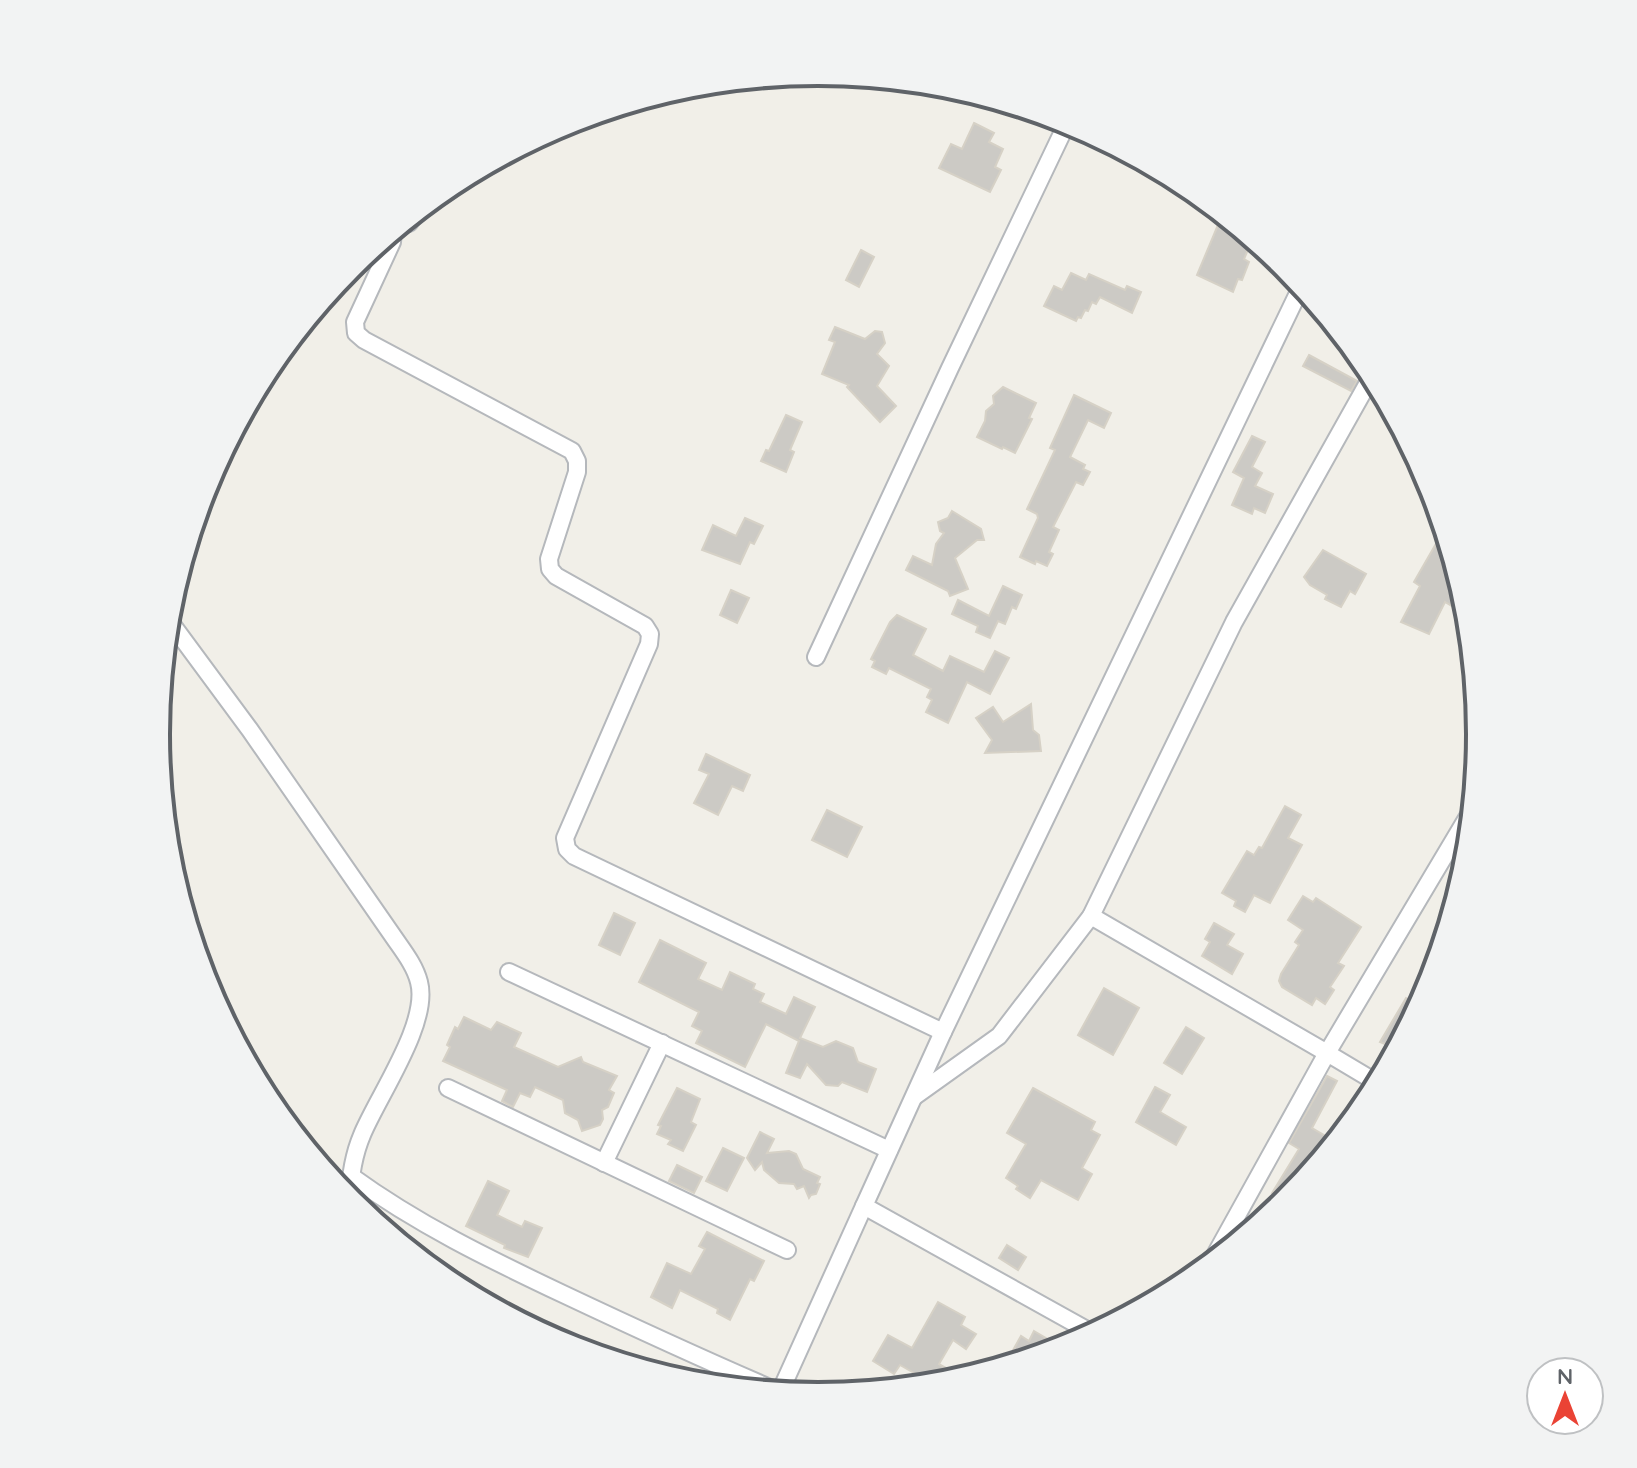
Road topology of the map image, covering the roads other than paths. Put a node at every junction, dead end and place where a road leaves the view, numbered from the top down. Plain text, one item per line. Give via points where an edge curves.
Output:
1 (1062, 133) edge
2 (389, 249) edge
3 (1296, 297) edge
4 (1366, 387) edge
5 (179, 633) edge
6 (816, 657) dead end
7 (1459, 832) edge
8 (1091, 916) junction
9 (509, 972) dead end
10 (943, 1032) junction
11 (662, 1043) junction
12 (1327, 1053) junction
13 (1368, 1077) edge
14 (448, 1088) dead end
15 (913, 1097) junction
16 (889, 1150) junction
17 (604, 1163) junction
18 (351, 1176) junction
19 (351, 1182) edge
20 (864, 1206) junction
21 (1224, 1239) edge
22 (787, 1250) dead end
23 (1080, 1326) edge
24 (745, 1377) edge
25 (785, 1381) edge

1 - 6 street
2 - 10 street via 355,322 356,333 572,451 577,472 550,569 650,634 565,838 567,849
3 - 10 street
4 - 8 street via 1234,622
5 - 18 street via 395,939 419,983 415,1027 360,1138
7 - 12 street
8 - 12 street
8 - 15 street via 999,1036
9 - 11 street
10 - 15 street
11 - 16 street
11 - 17 street
12 - 13 street
12 - 21 street
14 - 17 street
15 - 16 street
16 - 20 street
17 - 22 street
18 - 19 street
18 - 24 street via 460,1245
20 - 23 street
20 - 25 street

